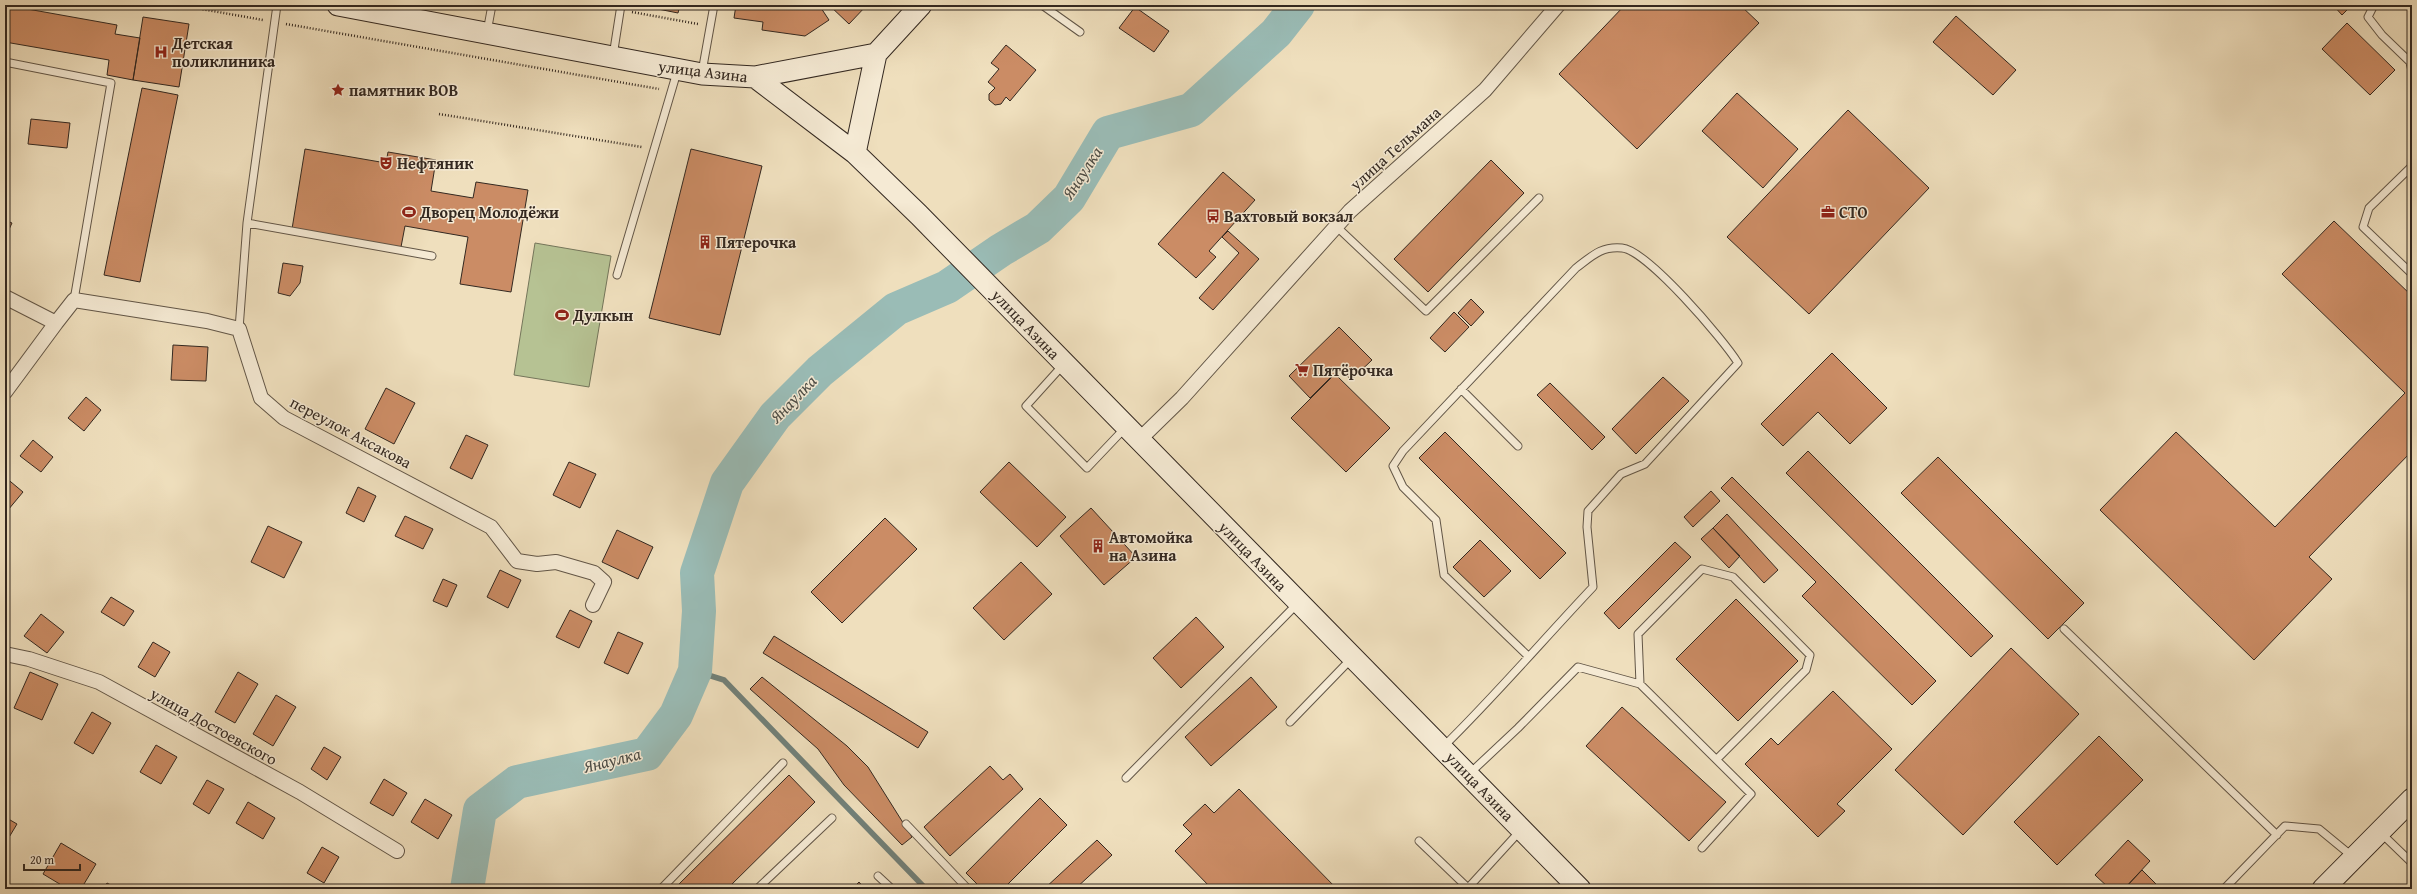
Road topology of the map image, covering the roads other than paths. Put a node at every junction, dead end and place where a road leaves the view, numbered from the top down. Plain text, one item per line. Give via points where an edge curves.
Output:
1 (277, 5) edge
2 (338, 5) edge
3 (492, 5) edge
4 (714, 5) edge
5 (921, 5) edge
6 (1042, 5) edge
7 (1558, 5) edge
8 (2374, 5) edge
9 (373, 8) edge
10 (620, 8) edge
11 (1080, 32) dead end
12 (487, 33) junction
13 (876, 54) junction
14 (612, 57) junction
15 (5, 62) edge
16 (678, 70) junction
17 (2412, 71) edge
18 (702, 74) junction
19 (755, 78) junction
20 (855, 152) junction
21 (2412, 166) edge
22 (1539, 198) dead end
23 (247, 223) junction
24 (1337, 227) junction
25 (432, 256) dead end
26 (2412, 274) edge
27 (617, 275) dead end
28 (5, 296) edge
29 (74, 300) junction
30 (56, 323) junction
31 (239, 329) junction
32 (1065, 363) junction
33 (1461, 389) junction
34 (5, 392) edge
35 (1133, 433) junction
36 (1518, 446) dead end
37 (1298, 603) junction
38 (593, 605) dead end
39 (2064, 629) dead end
40 (5, 654) edge
41 (1528, 656) junction
42 (1352, 658) junction
43 (1640, 684) junction
44 (1290, 722) dead end
45 (1443, 748) junction
46 (1717, 759) junction
47 (782, 762) dead end
48 (1469, 774) junction
49 (1126, 778) dead end
50 (2412, 799) edge
51 (832, 818) dead end
52 (906, 824) dead end
53 (1522, 830) junction
54 (2380, 832) junction
55 (2277, 835) junction
56 (1419, 840) dead end
57 (1702, 848) dead end
58 (396, 851) dead end
59 (2354, 858) junction
60 (2412, 863) edge
61 (878, 876) dead end
62 (661, 889) edge
63 (757, 889) edge
64 (892, 889) edge
65 (968, 889) edge
66 (1467, 889) edge
67 (1580, 889) edge
68 (2224, 889) edge
69 (2323, 889) edge

1 - 23 lane
2 - 9 street, улица Азина
3 - 12 lane
4 - 18 lane via 708,26
5 - 13 street
6 - 11 lane
7 - 24 street, улица Тельмана via 1485,90 1350,212
8 - 17 lane via 2368,17 2382,35 2410,62
9 - 12 street, улица Азина
10 - 14 lane
12 - 14 street, улица Азина
13 - 19 street
13 - 20 street
14 - 16 street, улица Азина
15 - 29 lane via 111,83
16 - 18 street, улица Азина
16 - 27 lane
18 - 19 street, улица Азина
19 - 20 street, улица Азина
20 - 32 street, улица Азина
21 - 26 lane via 2369,208 2363,227
22 - 24 lane via 1426,311
23 - 25 lane
23 - 31 lane
24 - 35 street, улица Тельмана via 1182,398
28 - 30 street
29 - 30 street
29 - 31 street via 207,321
30 - 34 street
31 - 38 street, переулок Аксакова via 261,398 284,418 491,527 516,561 537,564 556,562 594,573 604,582
32 - 35 street, улица Азина
32 - 35 lane via 1026,406 1086,468
33 - 36 lane
33 - 41 lane via 1403,451 1393,466 1403,487 1436,520 1444,575
33 - 41 lane via 1576,268 1602,249 1624,248 1649,262 1726,344 1738,363 1645,464 1621,474 1588,511 1587,527 1593,587
35 - 37 street, улица Азина
37 - 42 street, улица Азина
37 - 49 lane
39 - 55 lane
40 - 58 street, улица Достоевского via 99,682 300,792
41 - 45 lane via 1490,701
42 - 44 lane
42 - 45 street, улица Азина
43 - 46 lane
43 - 46 lane via 1638,634 1702,569 1733,577 1810,654 1806,670
43 - 48 lane via 1578,667
45 - 48 street, улица Азина
46 - 57 lane via 1751,794
47 - 62 lane
48 - 53 street, улица Азина
50 - 54 street
51 - 63 lane
52 - 65 lane
53 - 66 lane
53 - 67 street, улица Азина
54 - 59 street
54 - 60 lane
55 - 59 lane via 2285,826 2319,829
55 - 68 lane
56 - 66 lane
59 - 69 street
61 - 64 lane

